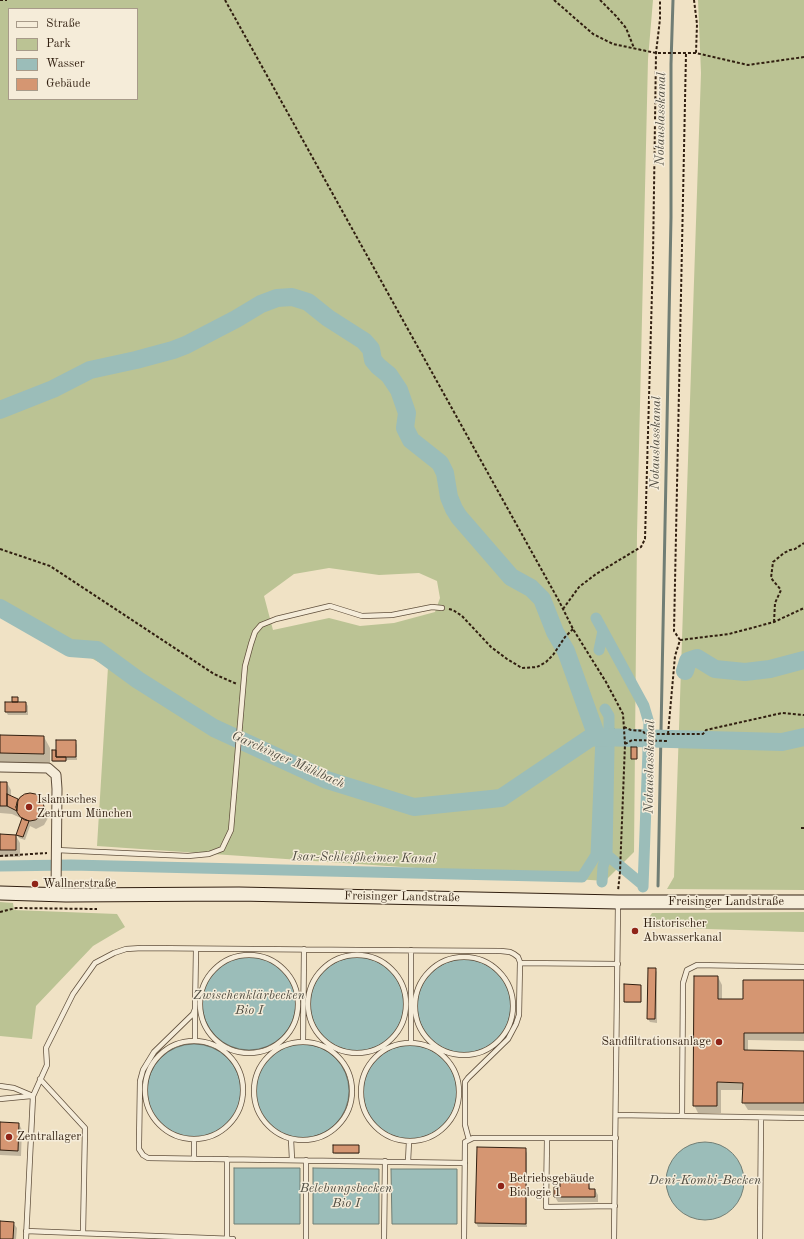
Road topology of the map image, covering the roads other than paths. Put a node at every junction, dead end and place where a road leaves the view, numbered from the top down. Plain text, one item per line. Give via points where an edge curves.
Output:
1 (442, 608) road end
2 (0, 767) edge
3 (56, 853) junction
4 (0, 893) edge
5 (56, 895) junction
6 (618, 896) junction
7 (804, 902) edge
8 (196, 949) junction
9 (304, 949) junction
10 (411, 950) junction
11 (467, 951) junction
12 (248, 952) junction
13 (358, 952) junction
14 (467, 957) junction
15 (520, 963) junction
16 (618, 964) junction
17 (804, 967) edge
18 (198, 1003) junction
19 (303, 1003) junction
20 (411, 1003) junction
21 (195, 1009) junction
22 (506, 1037) junction
23 (195, 1040) junction
24 (303, 1042) junction
25 (411, 1042) junction
26 (329, 1047) junction
27 (222, 1048) junction
28 (275, 1048) junction
29 (383, 1048) junction
30 (438, 1049) junction
31 (40, 1079) junction
32 (0, 1086) edge
33 (351, 1091) junction
34 (361, 1092) junction
35 (243, 1094) junction
36 (459, 1094) junction
37 (465, 1094) junction
38 (254, 1095) junction
39 (33, 1096) junction
40 (0, 1099) edge
41 (139, 1106) junction
42 (148, 1106) junction
43 (616, 1115) junction
44 (682, 1116) junction
45 (761, 1118) junction
46 (804, 1118) edge
47 (547, 1138) junction
48 (616, 1138) junction
49 (292, 1139) junction
50 (194, 1140) junction
51 (469, 1140) junction
52 (409, 1141) junction
53 (194, 1158) junction
54 (227, 1158) junction
55 (292, 1160) junction
56 (306, 1160) junction
57 (385, 1161) junction
58 (408, 1162) junction
59 (465, 1163) junction
60 (615, 1206) junction
61 (26, 1231) junction
62 (83, 1233) junction
63 (26, 1239) edge
64 (227, 1239) edge
65 (233, 1239) edge
66 (306, 1239) edge
67 (384, 1239) edge
68 (464, 1239) edge
69 (614, 1239) edge
70 (760, 1239) edge

1 - 3 lane via 362,616 330,606 261,625 250,644 245,666 231,830 222,849 209,854 188,856
2 - 3 street via 48,768 56,775
3 - 5 street
4 - 5 main road, Freisinger Landstraße
5 - 6 main road, Freisinger Landstraße
6 - 7 main road, Freisinger Landstraße
6 - 16 lane
8 - 12 lane
8 - 18 lane
8 - 31 lane via 126,949 95,963 73,994 46,1048 47,1065
9 - 12 lane
9 - 13 lane
9 - 19 lane
10 - 11 lane
10 - 13 lane
10 - 20 lane
11 - 14 lane
11 - 15 lane via 510,952 518,957
12 - 18 lane via 223,962 212,972 203,986
12 - 19 lane via 269,958 282,966 292,979
13 - 19 lane via 330,962 318,973
13 - 20 lane via 391,968
14 - 20 lane via 449,959 435,966 423,978
14 - 22 lane via 480,959 494,966 505,977 512,991 514,1007
15 - 16 lane
15 - 22 lane via 519,1015 515,1028
16 - 43 lane
17 - 44 lane via 698,965 687,970 683,983
18 - 21 lane
18 - 27 lane via 202,1020 210,1035
19 - 24 lane
19 - 26 lane via 317,1033
19 - 28 lane via 294,1025
20 - 25 lane
20 - 29 lane via 399,1030
20 - 30 lane via 420,1027
21 - 23 lane
21 - 41 lane via 148,1061 140,1081
22 - 30 lane via 478,1053 461,1055
22 - 37 lane via 465,1082
23 - 27 lane
23 - 42 lane via 182,1042 157,1058 148,1072 145,1089
24 - 26 lane
24 - 28 lane
25 - 29 lane
25 - 30 lane
26 - 29 lane via 358,1054
26 - 33 lane via 347,1068 352,1084
27 - 28 lane via 249,1054
27 - 35 lane via 237,1065 243,1080
28 - 38 lane via 256,1074
29 - 34 lane via 365,1071
30 - 36 lane via 457,1076
31 - 39 lane
31 - 62 lane via 85,1128
32 - 39 lane via 14,1088
33 - 34 lane
33 - 49 lane via 351,1101 345,1116 334,1129 320,1137
34 - 52 lane via 364,1110 372,1124 384,1134
35 - 38 lane
35 - 50 lane via 239,1111 230,1125 216,1135
36 - 37 lane
36 - 52 lane via 455,1112 441,1131 419,1141
37 - 51 lane via 465,1124
38 - 49 lane via 263,1120 274,1131
39 - 40 lane
39 - 61 lane
41 - 42 lane
41 - 53 lane via 139,1144 143,1155 148,1158
42 - 50 lane via 156,1121 168,1133
43 - 44 lane
43 - 48 lane
44 - 45 lane
45 - 46 lane
45 - 70 lane
47 - 48 lane
47 - 51 lane
47 - 60 lane via 546,1207
48 - 60 lane
49 - 55 lane
50 - 53 lane
51 - 59 lane via 465,1142
52 - 58 lane
53 - 54 lane
54 - 55 lane
54 - 64 lane
55 - 56 lane
56 - 57 lane
56 - 66 lane
57 - 58 lane
57 - 67 lane
58 - 59 lane
59 - 68 lane
60 - 69 lane
61 - 62 lane
61 - 63 lane
62 - 64 lane
64 - 65 lane

